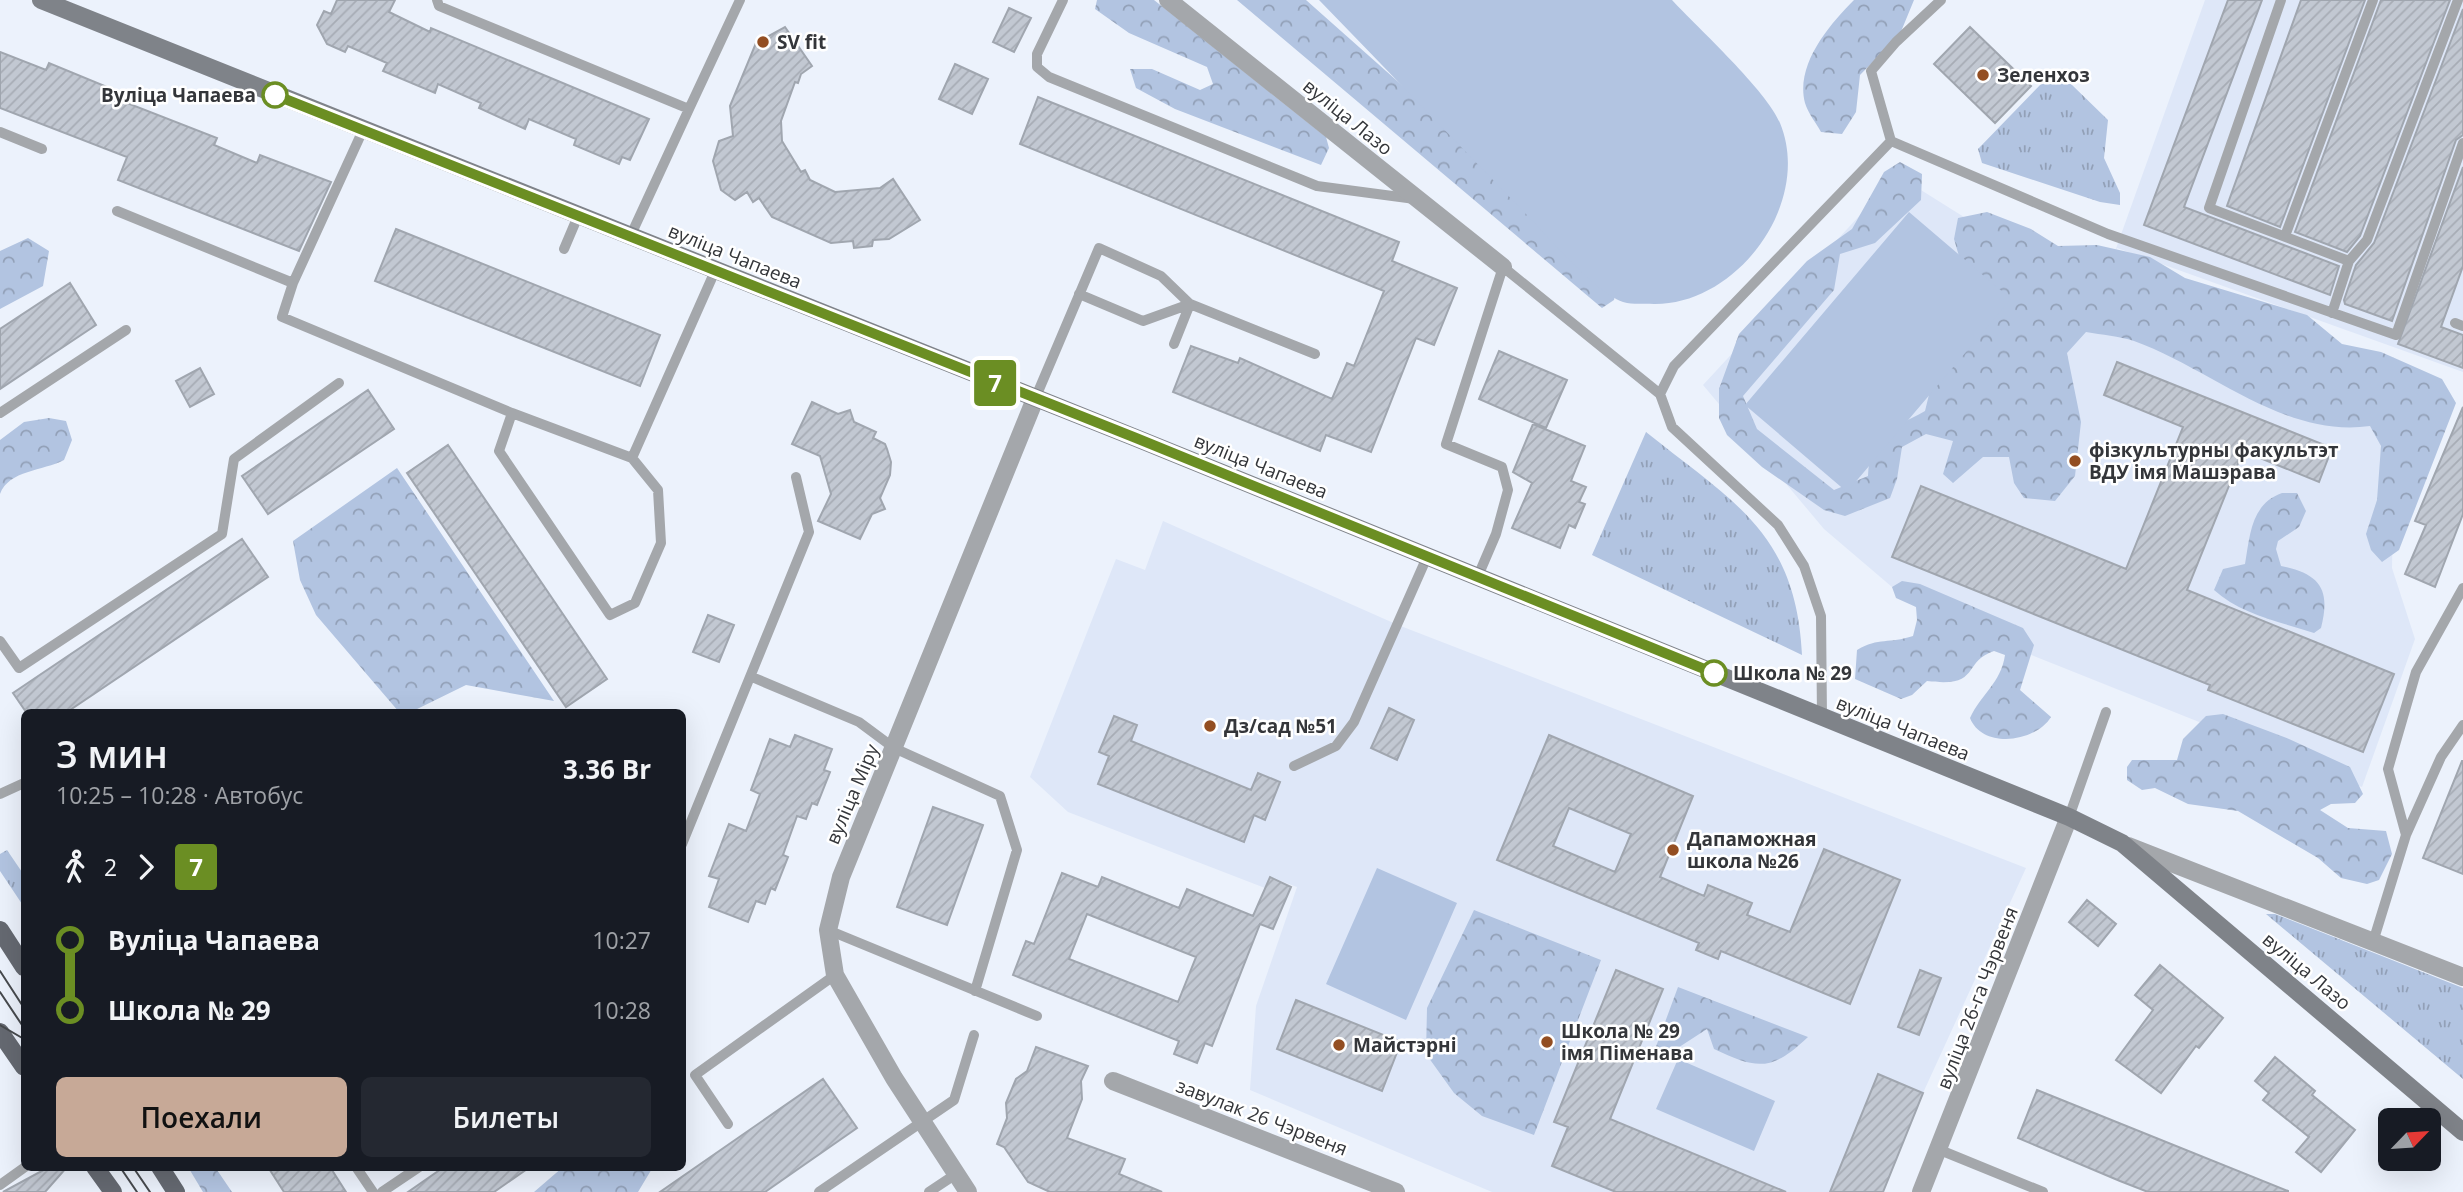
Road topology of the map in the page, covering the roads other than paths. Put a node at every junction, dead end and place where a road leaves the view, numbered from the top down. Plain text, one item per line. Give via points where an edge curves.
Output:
1 (41, 0) edge
2 (438, 0) edge
3 (740, 0) edge
4 (1063, 0) edge
5 (1168, 0) edge
6 (1941, 0) edge
7 (2281, 0) edge
8 (2373, 0) edge
9 (2458, 0) edge
10 (689, 109) junction
11 (363, 130) junction
12 (0, 132) edge
13 (1891, 141) junction
14 (2463, 143) edge
15 (42, 149) dead end
16 (1418, 200) junction
17 (117, 211) dead end
18 (578, 216) junction
19 (2285, 236) junction
20 (630, 237) junction
21 (564, 249) dead end
22 (2350, 261) junction
23 (1503, 267) junction
24 (715, 271) junction
25 (293, 284) junction
26 (1079, 294) junction
27 (1190, 304) junction
28 (2332, 313) junction
29 (126, 330) dead end
30 (1174, 344) dead end
31 (1315, 354) dead end
32 (339, 383) dead end
33 (1660, 394) junction
34 (1035, 399) junction
35 (0, 413) edge
36 (512, 413) junction
37 (632, 458) junction
38 (796, 477) dead end
39 (1427, 557) junction
40 (1478, 576) junction
41 (2463, 588) edge
42 (0, 641) edge
43 (752, 677) junction
44 (2106, 712) dead end
45 (1822, 718) junction
46 (2463, 725) edge
47 (894, 748) junction
48 (1294, 766) dead end
49 (21, 784) edge
50 (0, 794) edge
51 (2069, 817) junction
52 (686, 834) edge
53 (2406, 835) junction
54 (2122, 843) junction
55 (0, 930) edge
56 (828, 930) junction
57 (2373, 942) junction
58 (21, 962) edge
59 (835, 975) junction
60 (2463, 977) edge
61 (975, 991) junction
62 (1037, 1016) dead end
63 (0, 1032) edge
64 (974, 1035) dead end
65 (21, 1063) edge
66 (1114, 1082) dead end
67 (922, 1121) junction
68 (728, 1124) dead end
69 (2463, 1132) edge
70 (1940, 1150) junction
71 (21, 1170) edge
72 (98, 1171) edge
73 (163, 1171) edge
74 (359, 1171) edge
75 (413, 1171) edge
76 (956, 1174) junction
77 (0, 1185) edge
78 (113, 1192) edge
79 (176, 1192) edge
80 (373, 1192) edge
81 (382, 1192) edge
82 (819, 1192) edge
83 (929, 1192) edge
84 (968, 1192) edge
85 (1396, 1192) edge
86 (1921, 1192) edge
87 (2043, 1192) edge

1 - 11 street, вуліца Чапаева
2 - 10 lane via 439,6
3 - 10 lane
4 - 16 lane via 1037,54 1037,67 1049,77 1317,187
5 - 16 street, вуліца Лазо
6 - 13 lane via 1871,71
7 - 19 lane via 2209,208
8 - 19 lane
9 - 22 lane via 2367,240
10 - 20 lane
11 - 18 street, вуліца Чапаева
11 - 25 lane
12 - 15 lane
13 - 28 lane via 2108,234
13 - 33 lane via 1674,366
14 - 28 lane via 2396,335
16 - 23 street, вуліца Лазо
17 - 25 lane
18 - 20 street, вуліца Чапаева
18 - 21 lane
19 - 22 lane
20 - 24 street, вуліца Чапаева
22 - 28 lane
23 - 33 lane
23 - 40 lane via 1446,444 1502,467 1508,490
24 - 34 street, вуліца Чапаева
24 - 37 lane
25 - 36 lane via 282,317
26 - 27 lane via 1143,321
26 - 27 lane via 1099,248 1161,276
26 - 34 lane
27 - 30 lane
27 - 31 lane
29 - 35 lane
32 - 42 lane via 234,459 222,534 19,668
33 - 45 lane via 1672,427 1778,525 1804,566 1821,616
34 - 39 street, вуліца Чапаева
34 - 47 street, вуліца Міру
36 - 37 lane
36 - 37 lane via 499,451 610,615 635,603 661,543 658,490
38 - 43 lane via 809,532
39 - 40 street, вуліца Чапаева
39 - 48 lane via 1354,722 1336,746
40 - 45 street, вуліца Чапаева
41 - 53 lane via 2416,672 2388,768
43 - 47 lane via 859,722
43 - 52 lane
44 - 51 lane
45 - 51 street, вуліца Чапаева
46 - 53 lane via 2441,757
47 - 56 street, вуліца Міру via 841,877
47 - 61 lane via 1000,796 1017,850
49 - 50 lane
51 - 54 street, вуліца Чапаева
51 - 70 street, вуліца 26-га Чэрвеня
53 - 57 lane
54 - 57 street, вуліца Чапаева
54 - 69 street, вуліца Лазо
55 - 58 main road
56 - 59 street, вуліца Міру
56 - 61 lane
57 - 60 street, вуліца Чапаева
59 - 67 street, вуліца Міру
59 - 68 lane via 695,1075
61 - 62 lane
63 - 65 main road
64 - 67 lane via 954,1100
66 - 85 street, завулак 26 Чэрвеня
67 - 76 street, вуліца Міру
67 - 82 lane
70 - 86 street, вуліца 26-га Чэрвеня
70 - 87 lane
71 - 77 lane
72 - 78 main road
73 - 79 main road
74 - 80 lane
75 - 81 lane
76 - 83 lane
76 - 84 street, вуліца Міру

